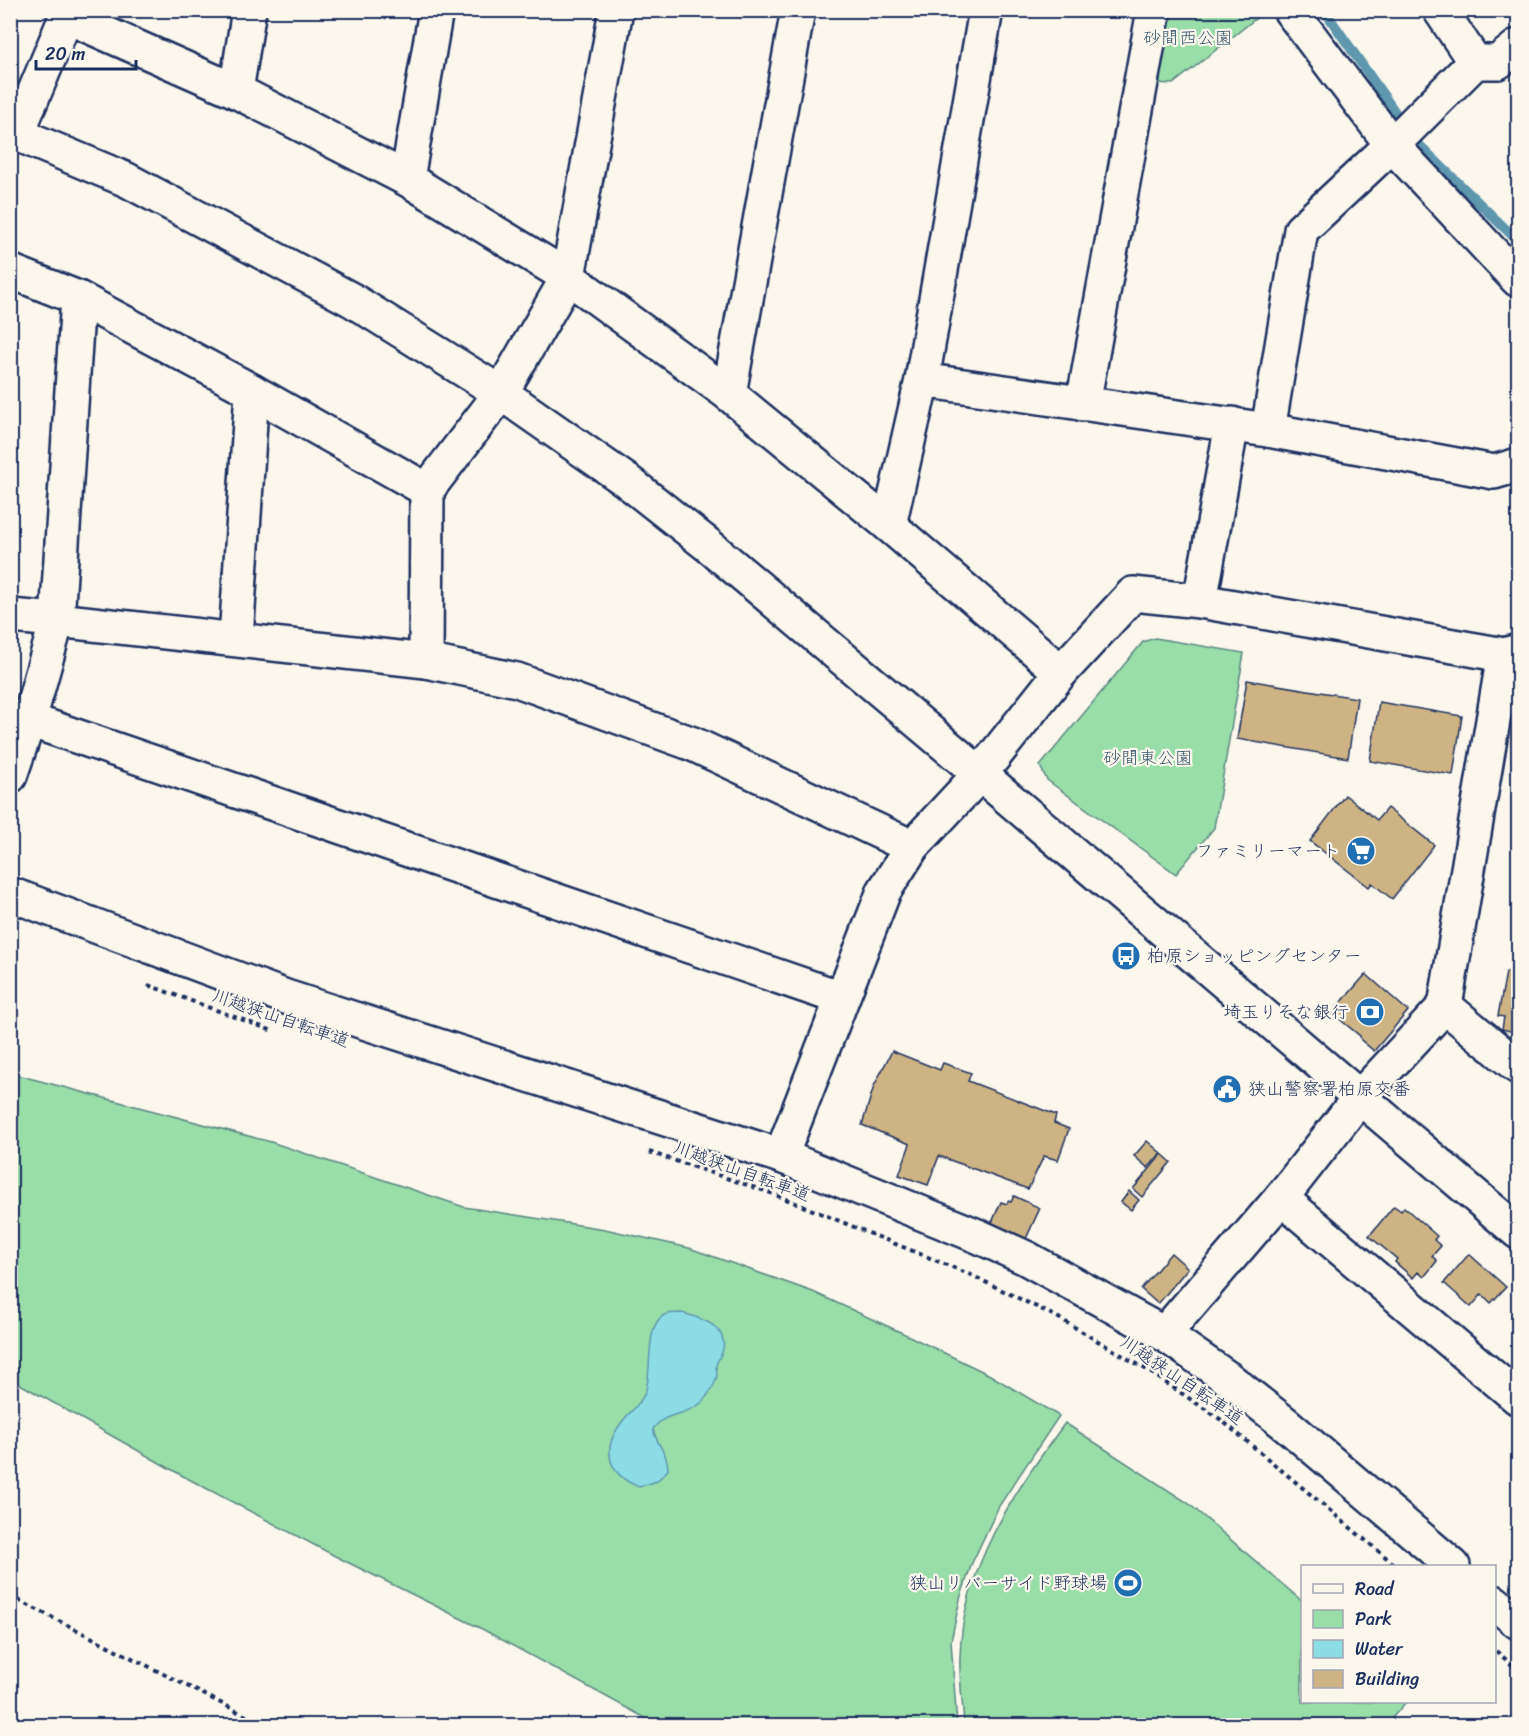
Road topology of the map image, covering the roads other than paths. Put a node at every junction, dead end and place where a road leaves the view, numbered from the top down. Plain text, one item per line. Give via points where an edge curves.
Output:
1 (249, 10) edge
2 (436, 10) edge
3 (616, 10) edge
4 (798, 10) edge
5 (986, 10) edge
6 (1154, 10) edge
7 (1290, 10) edge
8 (1440, 10) edge
9 (68, 14) edge
10 (1518, 46) edge
11 (1475, 62) junction
12 (236, 91) junction
13 (14, 133) edge
14 (1392, 144) junction
15 (407, 179) junction
16 (10, 271) edge
17 (568, 277) junction
18 (1518, 280) edge
19 (78, 298) junction
20 (922, 380) junction
21 (252, 391) junction
22 (501, 393) junction
23 (729, 393) junction
24 (1083, 404) junction
25 (1232, 424) junction
26 (1269, 430) junction
27 (1518, 465) edge
28 (427, 490) junction
29 (889, 525) junction
30 (1200, 601) junction
31 (10, 616) edge
32 (57, 620) junction
33 (236, 639) junction
34 (1511, 653) edge
35 (426, 661) junction
36 (1061, 672) junction
37 (29, 720) junction
38 (980, 774) junction
39 (10, 776) edge
40 (912, 847) junction
41 (10, 894) edge
42 (841, 998) junction
43 (1444, 1006) junction
44 (1518, 1067) edge
45 (1360, 1097) junction
46 (781, 1156) junction
47 (1281, 1198) junction
48 (1518, 1232) edge
49 (1164, 1334) junction
50 (1518, 1398) edge
51 (1452, 1565) edge
52 (1496, 1604) edge
53 (1518, 1622) edge

1 - 12 street
2 - 15 street
3 - 17 street
4 - 23 street
5 - 20 street
6 - 24 street
7 - 14 street
8 - 11 street
9 - 12 street
9 - 13 street
10 - 11 street via 1498,62
11 - 14 street
12 - 15 street
13 - 22 street via 127,180 332,289
14 - 18 street
14 - 26 street via 1301,230
15 - 17 street
16 - 19 street
17 - 22 street
17 - 23 street
19 - 21 street
19 - 32 street
20 - 24 street
20 - 29 street
21 - 28 street
21 - 33 street
22 - 28 street
22 - 38 street via 699,537
23 - 29 street
24 - 25 street
25 - 26 street
25 - 30 street
26 - 27 street via 1494,472
28 - 35 street
29 - 36 street
30 - 34 street
30 - 36 street via 1133,594
31 - 32 street
32 - 33 street
32 - 37 street
33 - 35 street
34 - 43 street
35 - 40 street via 517,680 693,744
36 - 38 street
37 - 39 street
37 - 42 street
38 - 40 street
38 - 45 street
40 - 42 street via 884,891
41 - 46 street via 286,997
42 - 46 street
43 - 44 street
43 - 45 street
45 - 47 street
45 - 48 street
46 - 49 street via 1026,1258
47 - 49 street
47 - 50 street
49 - 51 street via 1287,1425
52 - 53 street

